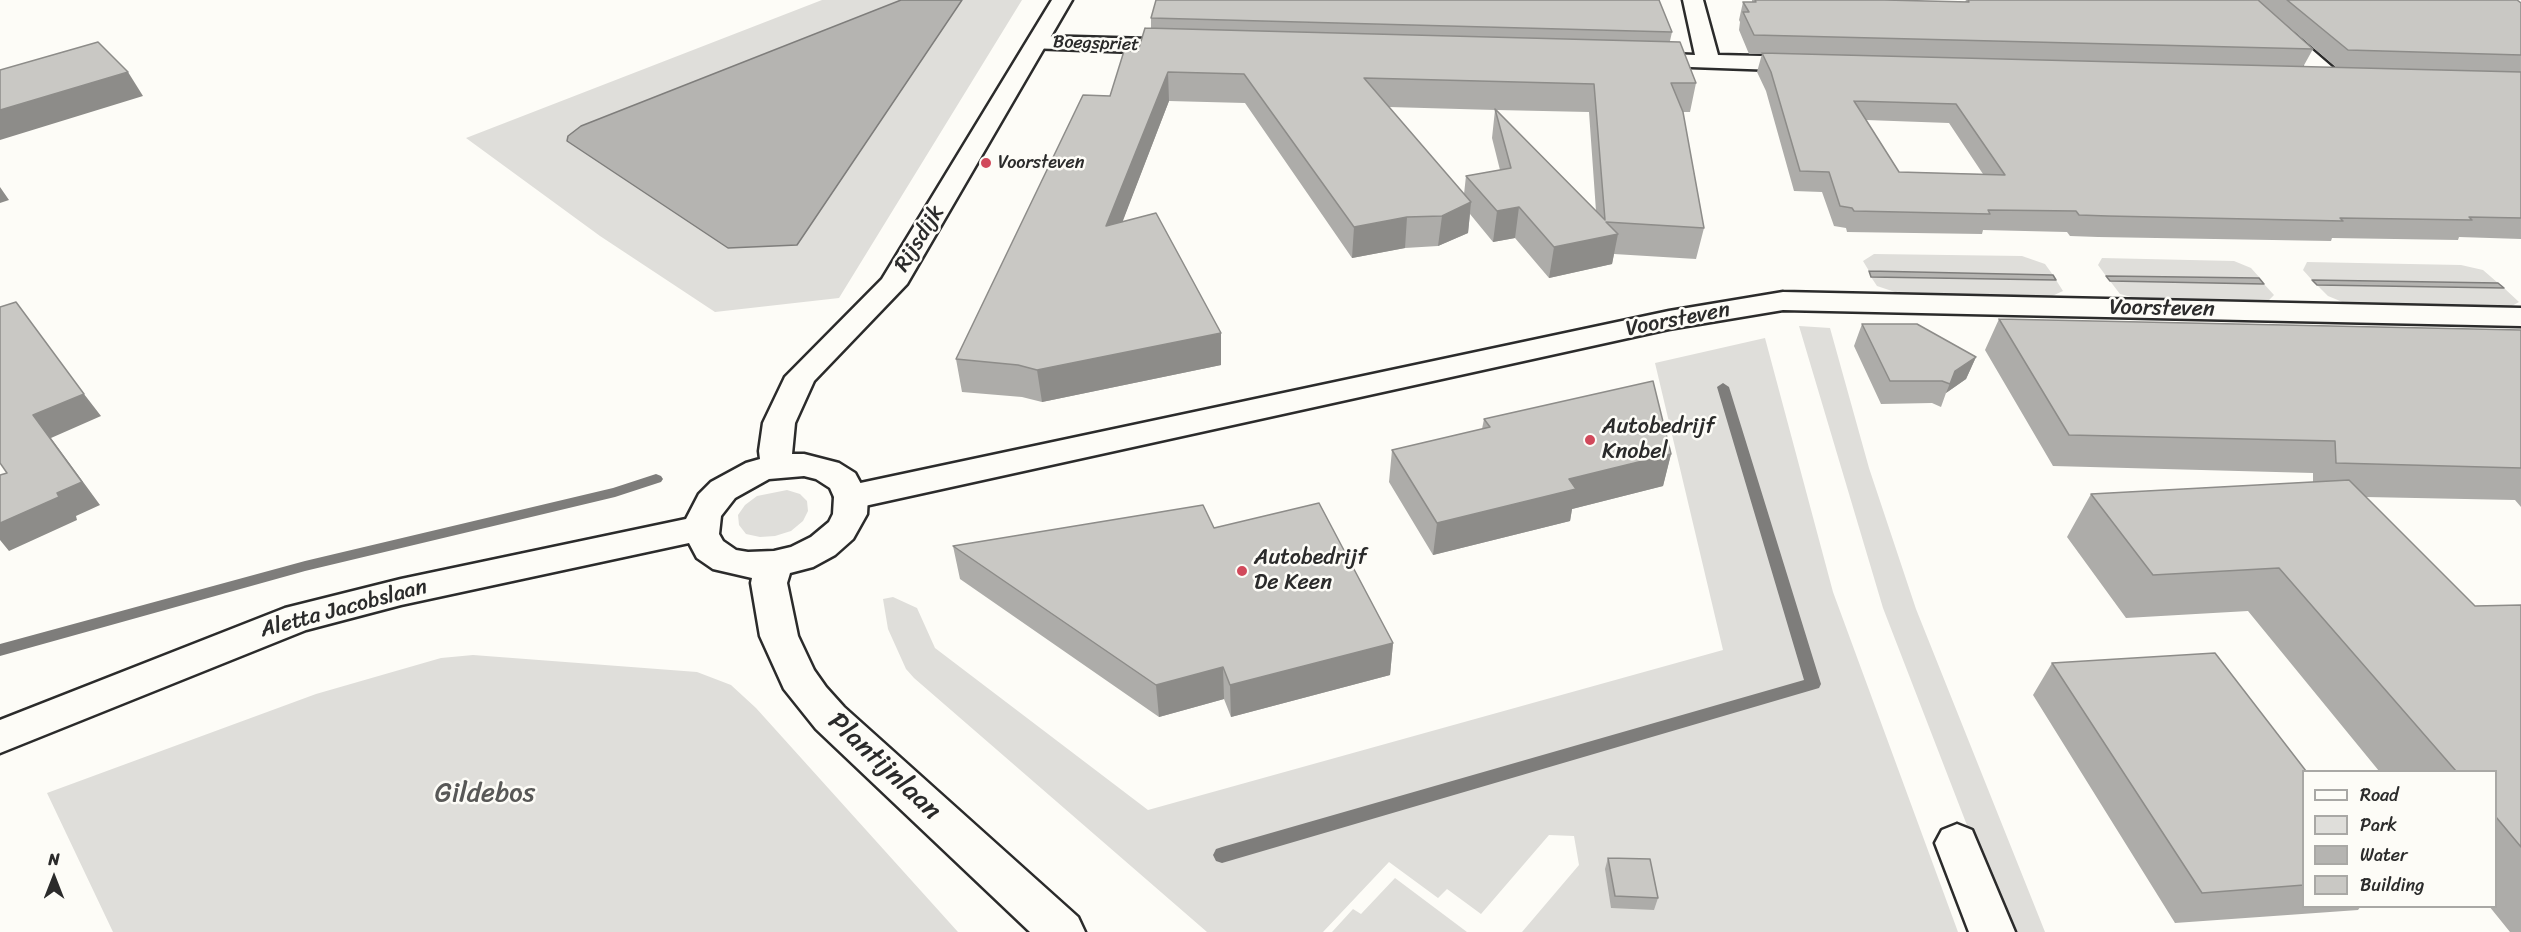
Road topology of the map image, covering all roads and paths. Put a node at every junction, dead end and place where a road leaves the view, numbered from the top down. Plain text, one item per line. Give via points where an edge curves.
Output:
1 (1062, 0) edge
2 (1693, 0) edge
3 (2242, 0) edge
4 (1038, 43) junction
5 (1206, 48) edge
6 (1624, 59) edge
7 (1708, 62) junction
8 (1828, 65) edge
9 (2295, 77) edge
10 (2331, 78) junction
11 (2355, 79) edge
12 (2521, 317) edge
13 (778, 466) junction
14 (851, 497) junction
15 (702, 528) junction
16 (774, 564) junction
17 (0, 736) edge
18 (1958, 843) dead end
19 (1062, 932) edge
20 (1992, 932) edge

1 - 4 street, Rijsdijk
2 - 7 street
3 - 10 street
4 - 5 street, Boegspriet
4 - 13 street, Rijsdijk via 893,284 800,377 779,423 775,451
6 - 7 street
7 - 8 street
9 - 10 street
10 - 11 street
12 - 14 street, Voorsteven via 1783,301 1635,327
13 - 14 street via 804,465 827,471 843,481
13 - 15 street via 739,479 723,490 711,502
14 - 16 street via 850,514 841,530 823,546 800,558
15 - 16 street via 709,549 726,560 748,565
15 - 17 street, Aletta Jacobslaan via 298,618
16 - 19 street, Plantijnlaan via 769,584 779,636 812,698
18 - 20 street

